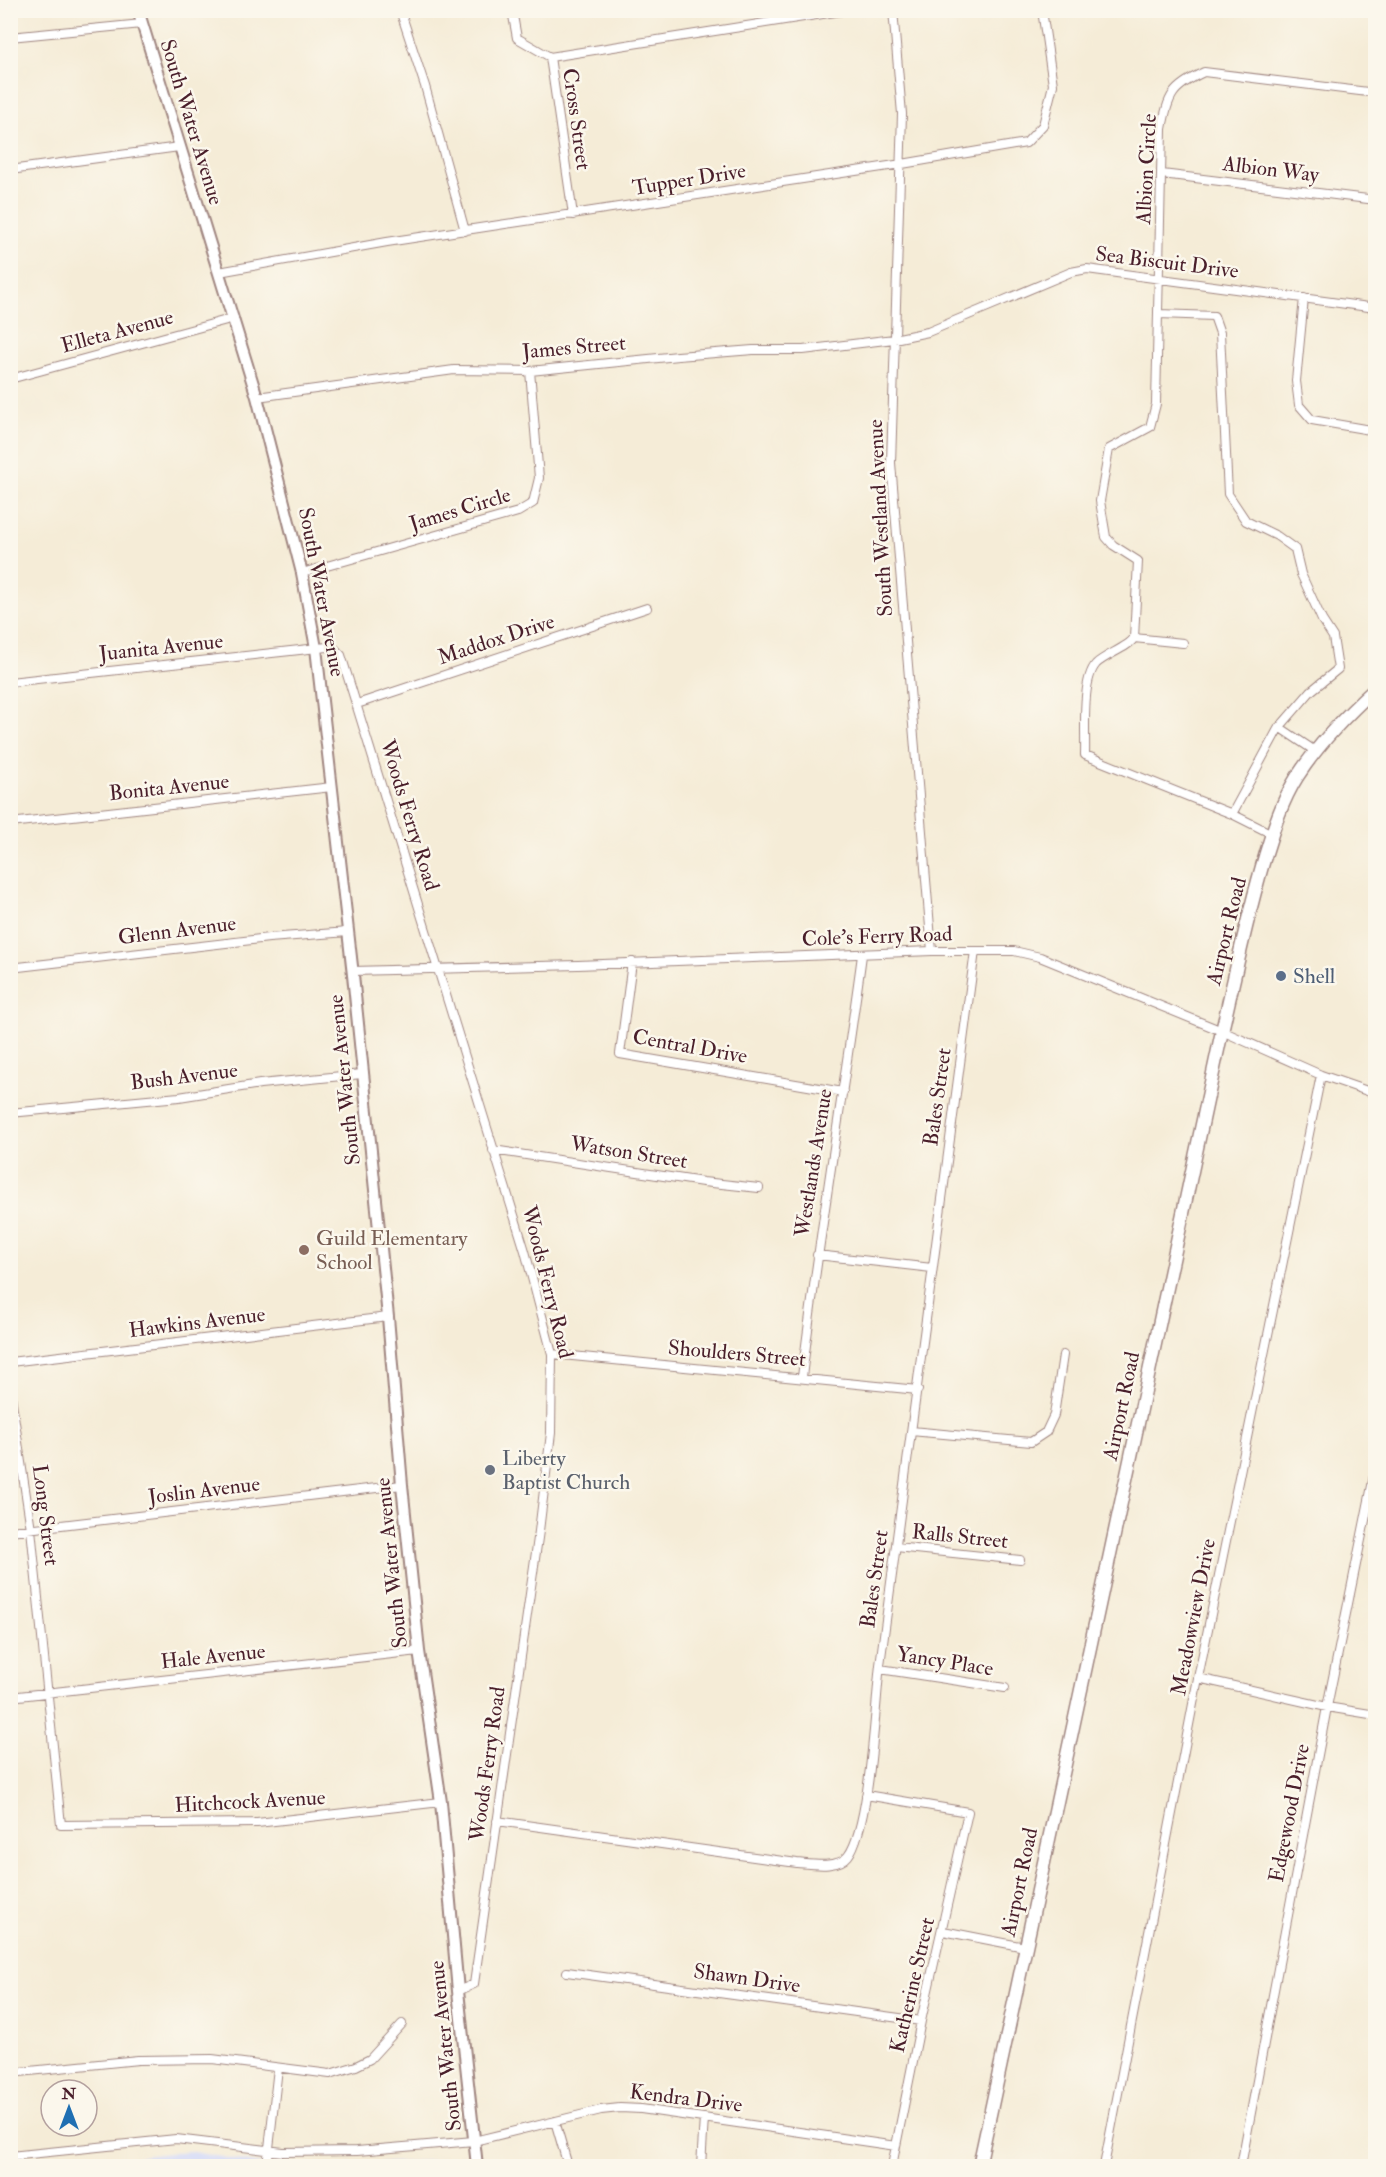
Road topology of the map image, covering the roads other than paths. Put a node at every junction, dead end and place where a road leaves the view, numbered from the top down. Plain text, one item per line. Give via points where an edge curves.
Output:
1 (138, 10) edge
2 (400, 10) edge
3 (512, 10) edge
4 (848, 10) edge
5 (893, 10) edge
6 (1042, 10) edge
7 (142, 24) junction
8 (10, 37) edge
9 (550, 57) junction
10 (1376, 93) edge
11 (179, 147) junction
12 (902, 164) junction
13 (10, 170) edge
14 (1162, 174) junction
15 (1376, 200) edge
16 (573, 215) junction
17 (465, 231) junction
18 (219, 272) junction
19 (1160, 279) junction
20 (1304, 298) junction
21 (1376, 308) edge
22 (1159, 314) junction
23 (234, 318) junction
24 (894, 339) junction
25 (530, 371) junction
26 (10, 379) edge
27 (257, 397) junction
28 (1376, 431) edge
29 (302, 573) junction
30 (647, 609) dead end
31 (1134, 638) junction
32 (1183, 644) dead end
33 (316, 648) junction
34 (10, 682) edge
35 (1376, 688) edge
36 (357, 704) junction
37 (1279, 727) junction
38 (1315, 751) junction
39 (332, 787) junction
40 (1232, 814) junction
41 (10, 823) edge
42 (1272, 834) junction
43 (348, 932) junction
44 (932, 951) junction
45 (975, 951) junction
46 (862, 955) junction
47 (632, 962) junction
48 (10, 968) edge
49 (439, 969) junction
50 (353, 971) junction
51 (1222, 1031) junction
52 (362, 1074) junction
53 (1322, 1075) junction
54 (843, 1092) junction
55 (1376, 1094) edge
56 (10, 1113) edge
57 (493, 1150) junction
58 (759, 1188) dead end
59 (817, 1254) junction
60 (932, 1268) junction
61 (388, 1317) junction
62 (552, 1354) junction
63 (1063, 1355) dead end
64 (10, 1362) edge
65 (802, 1377) junction
66 (10, 1389) edge
67 (918, 1390) junction
68 (911, 1431) junction
69 (1376, 1466) edge
70 (402, 1485) junction
71 (31, 1529) junction
72 (10, 1531) edge
73 (896, 1546) junction
74 (1020, 1560) dead end
75 (419, 1651) junction
76 (880, 1669) junction
77 (1198, 1678) junction
78 (1005, 1688) dead end
79 (46, 1691) junction
80 (10, 1696) edge
81 (1327, 1707) junction
82 (1376, 1715) edge
83 (866, 1795) junction
84 (441, 1802) junction
85 (497, 1821) junction
86 (61, 1825) joint
87 (943, 1931) junction
88 (1025, 1947) junction
89 (567, 1972) dead end
90 (458, 1991) junction
91 (921, 2021) junction
92 (402, 2024) dead end
93 (279, 2068) junction
94 (10, 2073) edge
95 (705, 2118) junction
96 (555, 2121) junction
97 (474, 2141) junction
98 (896, 2146) junction
99 (268, 2151) junction
100 (10, 2156) edge
101 (267, 2166) edge
102 (477, 2166) edge
103 (568, 2166) edge
104 (701, 2166) edge
105 (892, 2166) edge
106 (979, 2166) edge
107 (1104, 2166) edge
108 (1241, 2166) edge

1 - 7 main road, South Water Avenue
2 - 17 street
3 - 9 street, Cross Street via 517,38
4 - 9 street
5 - 12 street, South Westland Avenue
6 - 12 street, Tupper Drive via 1053,85 1043,124 1037,131 1026,143
7 - 8 street
7 - 11 main road, South Water Avenue
9 - 16 street, Cross Street
10 - 14 street, Albion Circle via 1204,72 1182,82 1167,102 1162,129
11 - 13 street
11 - 18 main road, South Water Avenue
12 - 16 street, Tupper Drive
12 - 24 street, South Westland Avenue
14 - 15 street, Albion Way
14 - 19 street, Albion Circle
16 - 17 street, Tupper Drive
17 - 18 street, Tupper Drive
18 - 23 main road, South Water Avenue
19 - 20 street, Sea Biscuit Drive
19 - 22 street, Albion Circle
19 - 24 street, Sea Biscuit Drive via 1087,269 1071,272 928,332
20 - 21 street, Sea Biscuit Drive
20 - 28 street via 1296,381 1299,405 1312,420
22 - 31 street, Albion Circle via 1156,404 1150,427 1109,449 1100,501 1106,537 1138,561
22 - 37 street via 1214,316 1220,333 1228,494 1246,521 1295,549 1301,574 1333,638 1338,669 1311,691
23 - 26 street, Elleta Avenue
23 - 27 main road, South Water Avenue
24 - 25 street, James Street
24 - 44 street, South Westland Avenue via 892,473
25 - 27 street, James Street via 454,370
25 - 29 street, James Circle via 539,478 533,503 518,512
27 - 29 main road, South Water Avenue
29 - 33 main road, South Water Avenue
30 - 36 street, Maddox Drive
31 - 32 street
31 - 40 street via 1097,664 1088,678 1085,755
33 - 34 street, Juanita Avenue
33 - 36 street, Woods Ferry Road via 335,649 341,655
33 - 39 main road, South Water Avenue
35 - 38 highway, Airport Road
36 - 49 street, Woods Ferry Road
37 - 38 street
37 - 40 street
38 - 42 highway, Airport Road via 1296,779
39 - 41 street, Bonita Avenue
39 - 43 main road, South Water Avenue
40 - 42 street
42 - 51 highway, Airport Road via 1255,888
43 - 48 street, Glenn Avenue
43 - 50 main road, South Water Avenue
44 - 45 street, Cole's Ferry Road
44 - 46 street, Cole's Ferry Road
45 - 51 street, Cole's Ferry Road via 1014,951 1040,957
45 - 60 street, Bales Street
46 - 47 street, Cole's Ferry Road
46 - 54 street, Westlands Avenue
47 - 49 street, Cole's Ferry Road
47 - 54 street, Central Drive via 620,1054
49 - 50 street, Cole's Ferry Road
49 - 57 street, Woods Ferry Road
50 - 52 main road, South Water Avenue
51 - 53 street, Cole's Ferry Road
51 - 88 highway, Airport Road
52 - 56 street, Bush Avenue
52 - 61 main road, South Water Avenue
53 - 55 street, Cole's Ferry Road
53 - 77 street, Meadowview Drive
54 - 59 street, Westlands Avenue
57 - 58 street, Watson Street
57 - 62 street, Woods Ferry Road
59 - 60 street
59 - 65 street, Westlands Avenue
60 - 67 street, Bales Street
61 - 64 street, Hawkins Avenue
61 - 70 main road, South Water Avenue
62 - 65 street, Shoulders Street
62 - 85 street, Woods Ferry Road via 550,1433 539,1531
63 - 68 street via 1054,1416 1046,1432 1031,1442
65 - 67 street, Shoulders Street
66 - 71 street, Long Street
67 - 68 street, Bales Street
68 - 73 street, Bales Street
69 - 81 street, Edgewood Drive
70 - 71 street, Joslin Avenue
70 - 75 main road, South Water Avenue
71 - 72 street, Joslin Avenue
71 - 79 street, Long Street
73 - 74 street, Ralls Street
73 - 76 street, Bales Street
75 - 79 street, Hale Avenue
75 - 84 main road, South Water Avenue
76 - 78 street, Yancy Place
76 - 83 street, Bales Street
77 - 81 street
77 - 107 street, Meadowview Drive
79 - 80 street, Hale Avenue
79 - 86 street, Long Street
81 - 82 street
81 - 108 street, Edgewood Drive
83 - 85 street, Bales Street via 859,1833 848,1857 837,1863 797,1863
83 - 87 street, Katherine Street via 968,1812
84 - 86 street, Hitchcock Avenue via 257,1823
84 - 90 main road, South Water Avenue
85 - 90 street, Woods Ferry Road via 474,1984
87 - 88 street
87 - 91 street, Katherine Street
88 - 106 highway, Airport Road
89 - 91 street, Shawn Drive
90 - 97 main road, South Water Avenue
91 - 98 street, Katherine Street
92 - 93 street via 370,2059 356,2066 330,2074
93 - 94 street via 212,2060 138,2060
93 - 99 street
95 - 96 street, Kendra Drive via 620,2108
95 - 98 street, Kendra Drive
95 - 104 street
96 - 97 street, Kendra Drive
96 - 103 street
97 - 99 street, Kendra Drive via 357,2151
97 - 102 main road, South Water Avenue
98 - 105 street, Katherine Street
99 - 100 street, Kendra Drive via 176,2139
99 - 101 street

